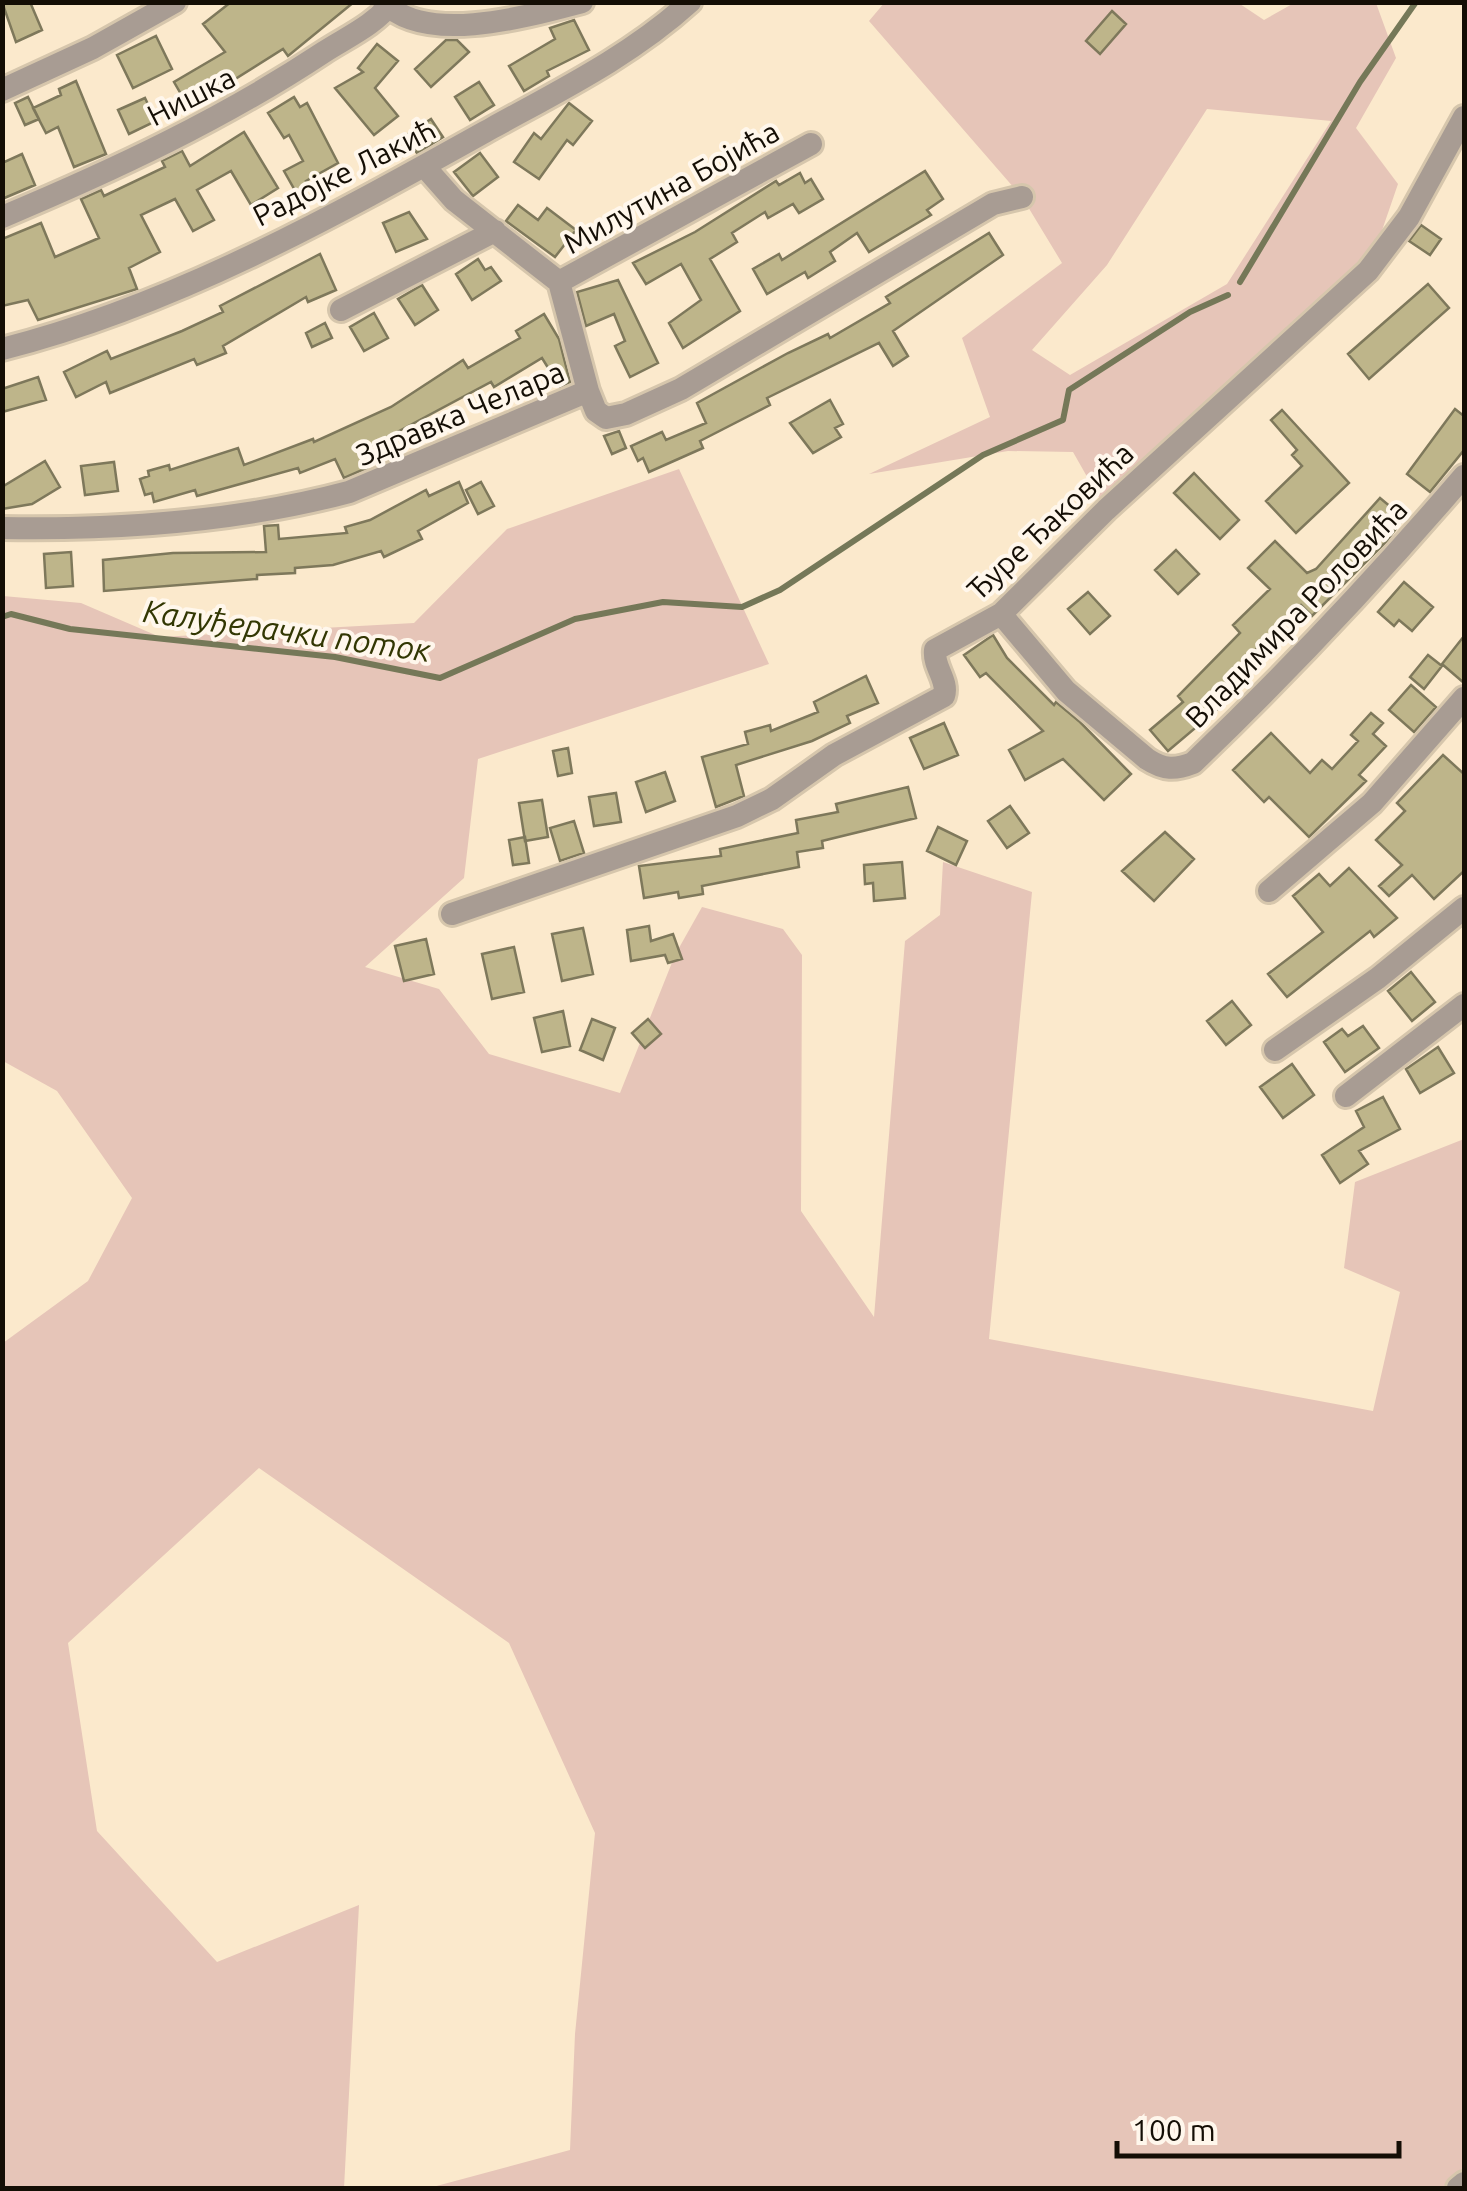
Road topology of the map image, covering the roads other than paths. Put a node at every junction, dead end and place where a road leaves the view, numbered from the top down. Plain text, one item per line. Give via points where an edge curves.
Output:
1 (175, 2) edge
2 (690, 2) edge
3 (388, 4) edge
4 (571, 4) edge
5 (2, 90) edge
6 (1464, 117) edge
7 (811, 144) dead end
8 (424, 166) junction
9 (1022, 198) dead end
10 (2, 217) edge
11 (495, 231) junction
12 (559, 282) junction
13 (341, 310) dead end
14 (2, 348) edge
15 (588, 392) junction
16 (1464, 476) edge
17 (2, 528) edge
18 (1000, 614) junction
19 (1464, 698) edge
20 (1269, 891) dead end
21 (1464, 908) edge
22 (452, 914) dead end
23 (1464, 1005) edge
24 (1274, 1050) dead end
25 (1346, 1096) dead end
26 (1464, 2183) edge
27 (1458, 2188) edge

1 - 5 street
2 - 8 street, Радојке Лакић via 589,74
3 - 4 street via 408,22 436,25 520,17
3 - 10 street, Нишка via 209,122
6 - 18 street, Ђуре Ђаковића via 1368,271
7 - 12 street, Милутина Бојића
8 - 11 street
8 - 14 street, Радојке Лакић via 154,300
9 - 15 street, Здравка Челара via 993,204 681,389 626,414 606,418
11 - 12 street
11 - 13 street
12 - 15 street
15 - 17 street, Здравка Челара via 314,501 122,526
16 - 18 street, Владимира Роловића via 1366,590 1193,763 1158,766 1066,691
18 - 22 street, Ђуре Ђаковића via 935,650 944,696 834,755 772,799
19 - 20 street via 1380,795
21 - 24 street
23 - 25 street
26 - 27 street

